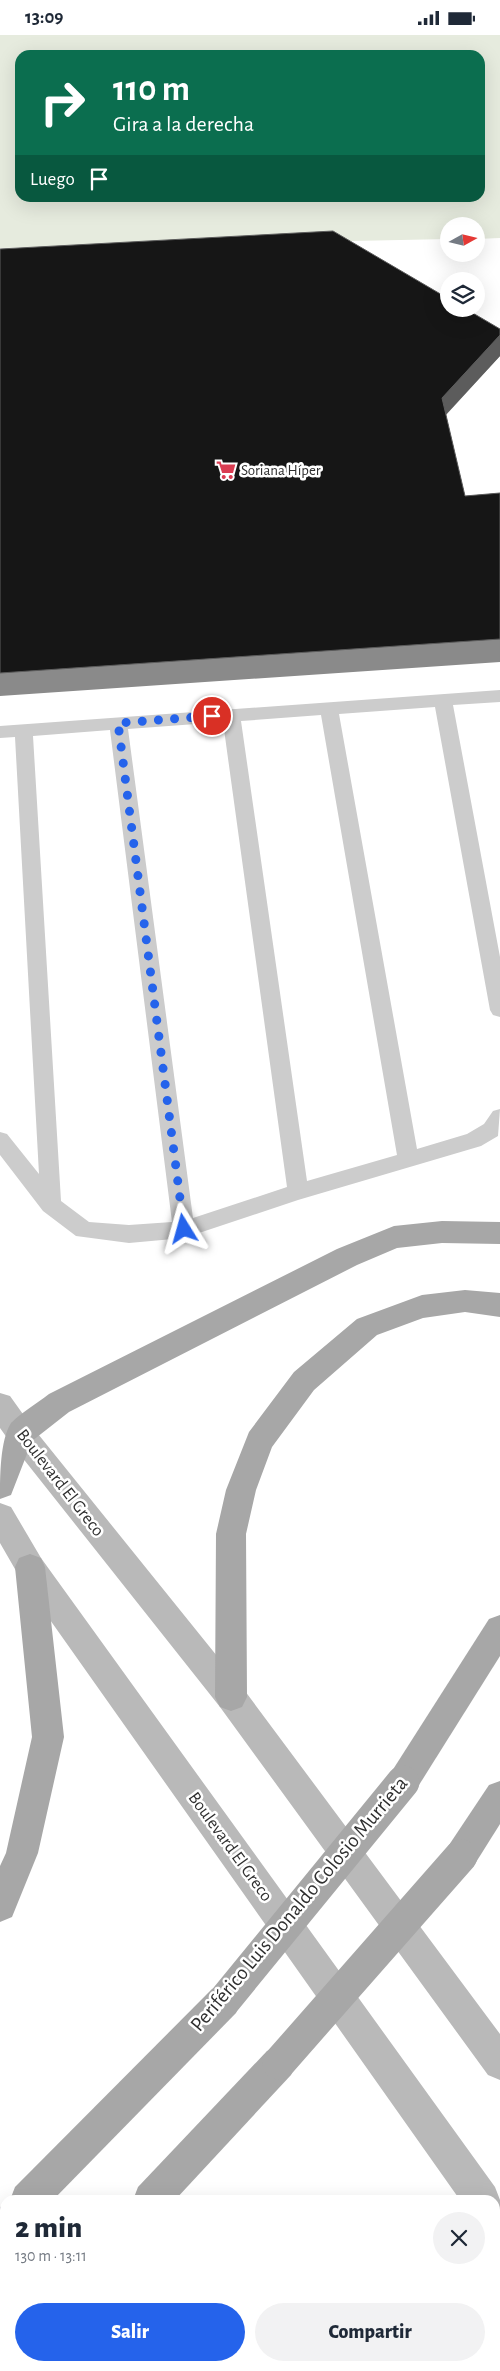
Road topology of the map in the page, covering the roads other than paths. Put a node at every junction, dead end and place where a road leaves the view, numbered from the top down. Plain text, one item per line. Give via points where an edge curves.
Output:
1 (500, 696) edge
2 (444, 700) junction
3 (329, 708) junction
4 (232, 715) junction
5 (118, 723) junction
6 (24, 731) junction
7 (0, 732) edge
8 (500, 1010) edge
9 (495, 1123) edge
10 (0, 1140) edge
11 (408, 1159) junction
12 (298, 1192) junction
13 (51, 1205) junction
14 (184, 1229) junction
15 (500, 1233) edge
16 (500, 1305) edge
17 (0, 1405) edge
18 (20, 1433) junction
19 (0, 1486) edge
20 (0, 1517) edge
21 (30, 1567) junction
22 (500, 1629) edge
23 (231, 1697) junction
24 (500, 1796) edge
25 (0, 1907) edge
26 (500, 2063) edge
27 (33, 2195) edge
28 (156, 2195) edge
29 (478, 2195) edge

1 - 2 lane
2 - 3 lane
2 - 8 lane
3 - 4 lane
3 - 11 lane
4 - 5 lane
4 - 12 lane
5 - 6 lane
5 - 14 lane
6 - 7 lane
6 - 13 lane
9 - 11 lane via 474,1140
10 - 13 lane
11 - 12 lane
12 - 14 lane
13 - 14 lane via 84,1230 129,1234
15 - 18 main road via 442,1232 394,1237 347,1257 59,1403
16 - 23 main road via 465,1301 422,1307 367,1327 304,1381 259,1441 241,1490 231,1534
17 - 18 main road, Boulevard El Greco
18 - 19 main road
18 - 23 main road, Boulevard El Greco
20 - 21 main road, Boulevard El Greco
21 - 25 main road via 48,1737 22,1853
21 - 29 main road, Boulevard El Greco
22 - 27 main road, Periférico Luis Donaldo Colosio Murrieta, bridge via 403,1782 224,2001
23 - 26 main road, Boulevard El Greco
24 - 28 main road, bridge via 461,1856 279,2063

